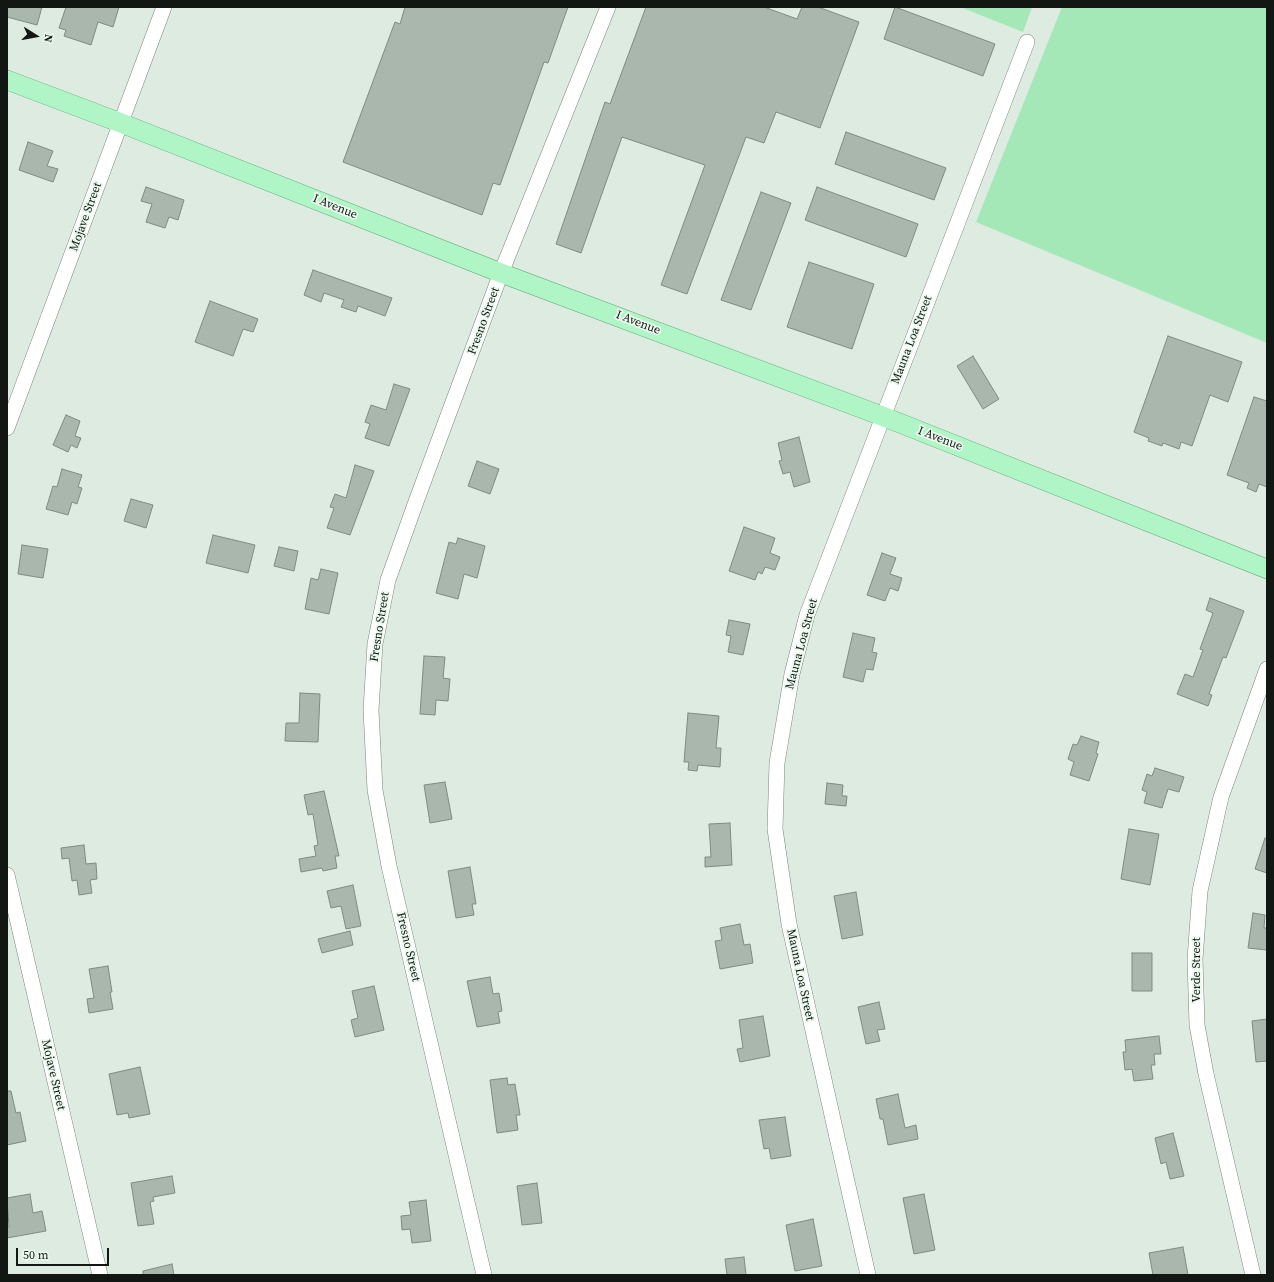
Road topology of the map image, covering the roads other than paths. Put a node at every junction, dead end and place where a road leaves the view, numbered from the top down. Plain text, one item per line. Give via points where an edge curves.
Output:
1 (164, 7) edge
2 (608, 7) edge
3 (1027, 42) dead end
4 (7, 80) edge
5 (121, 123) junction
6 (502, 273) junction
7 (882, 416) junction
8 (7, 428) edge
9 (1267, 569) edge
10 (1267, 669) edge
11 (7, 875) edge
12 (100, 1275) edge
13 (484, 1275) edge
14 (868, 1275) edge
15 (1253, 1275) edge

1 - 5 street, Mojave Street
2 - 6 street, Fresno Street
3 - 7 street, Mauna Loa Street
4 - 5 main road, I Avenue
5 - 6 main road, I Avenue
5 - 8 street, Mojave Street
6 - 7 main road, I Avenue
6 - 13 street, Fresno Street via 388,580 375,644 371,710 375,790 389,866
7 - 9 main road, I Avenue
7 - 14 street, Mauna Loa Street via 807,615 781,733 777,763 775,829 789,924
10 - 15 street, Verde Street via 1221,797 1200,891 1195,959 1197,1025 1204,1067
11 - 12 street, Mojave Street

